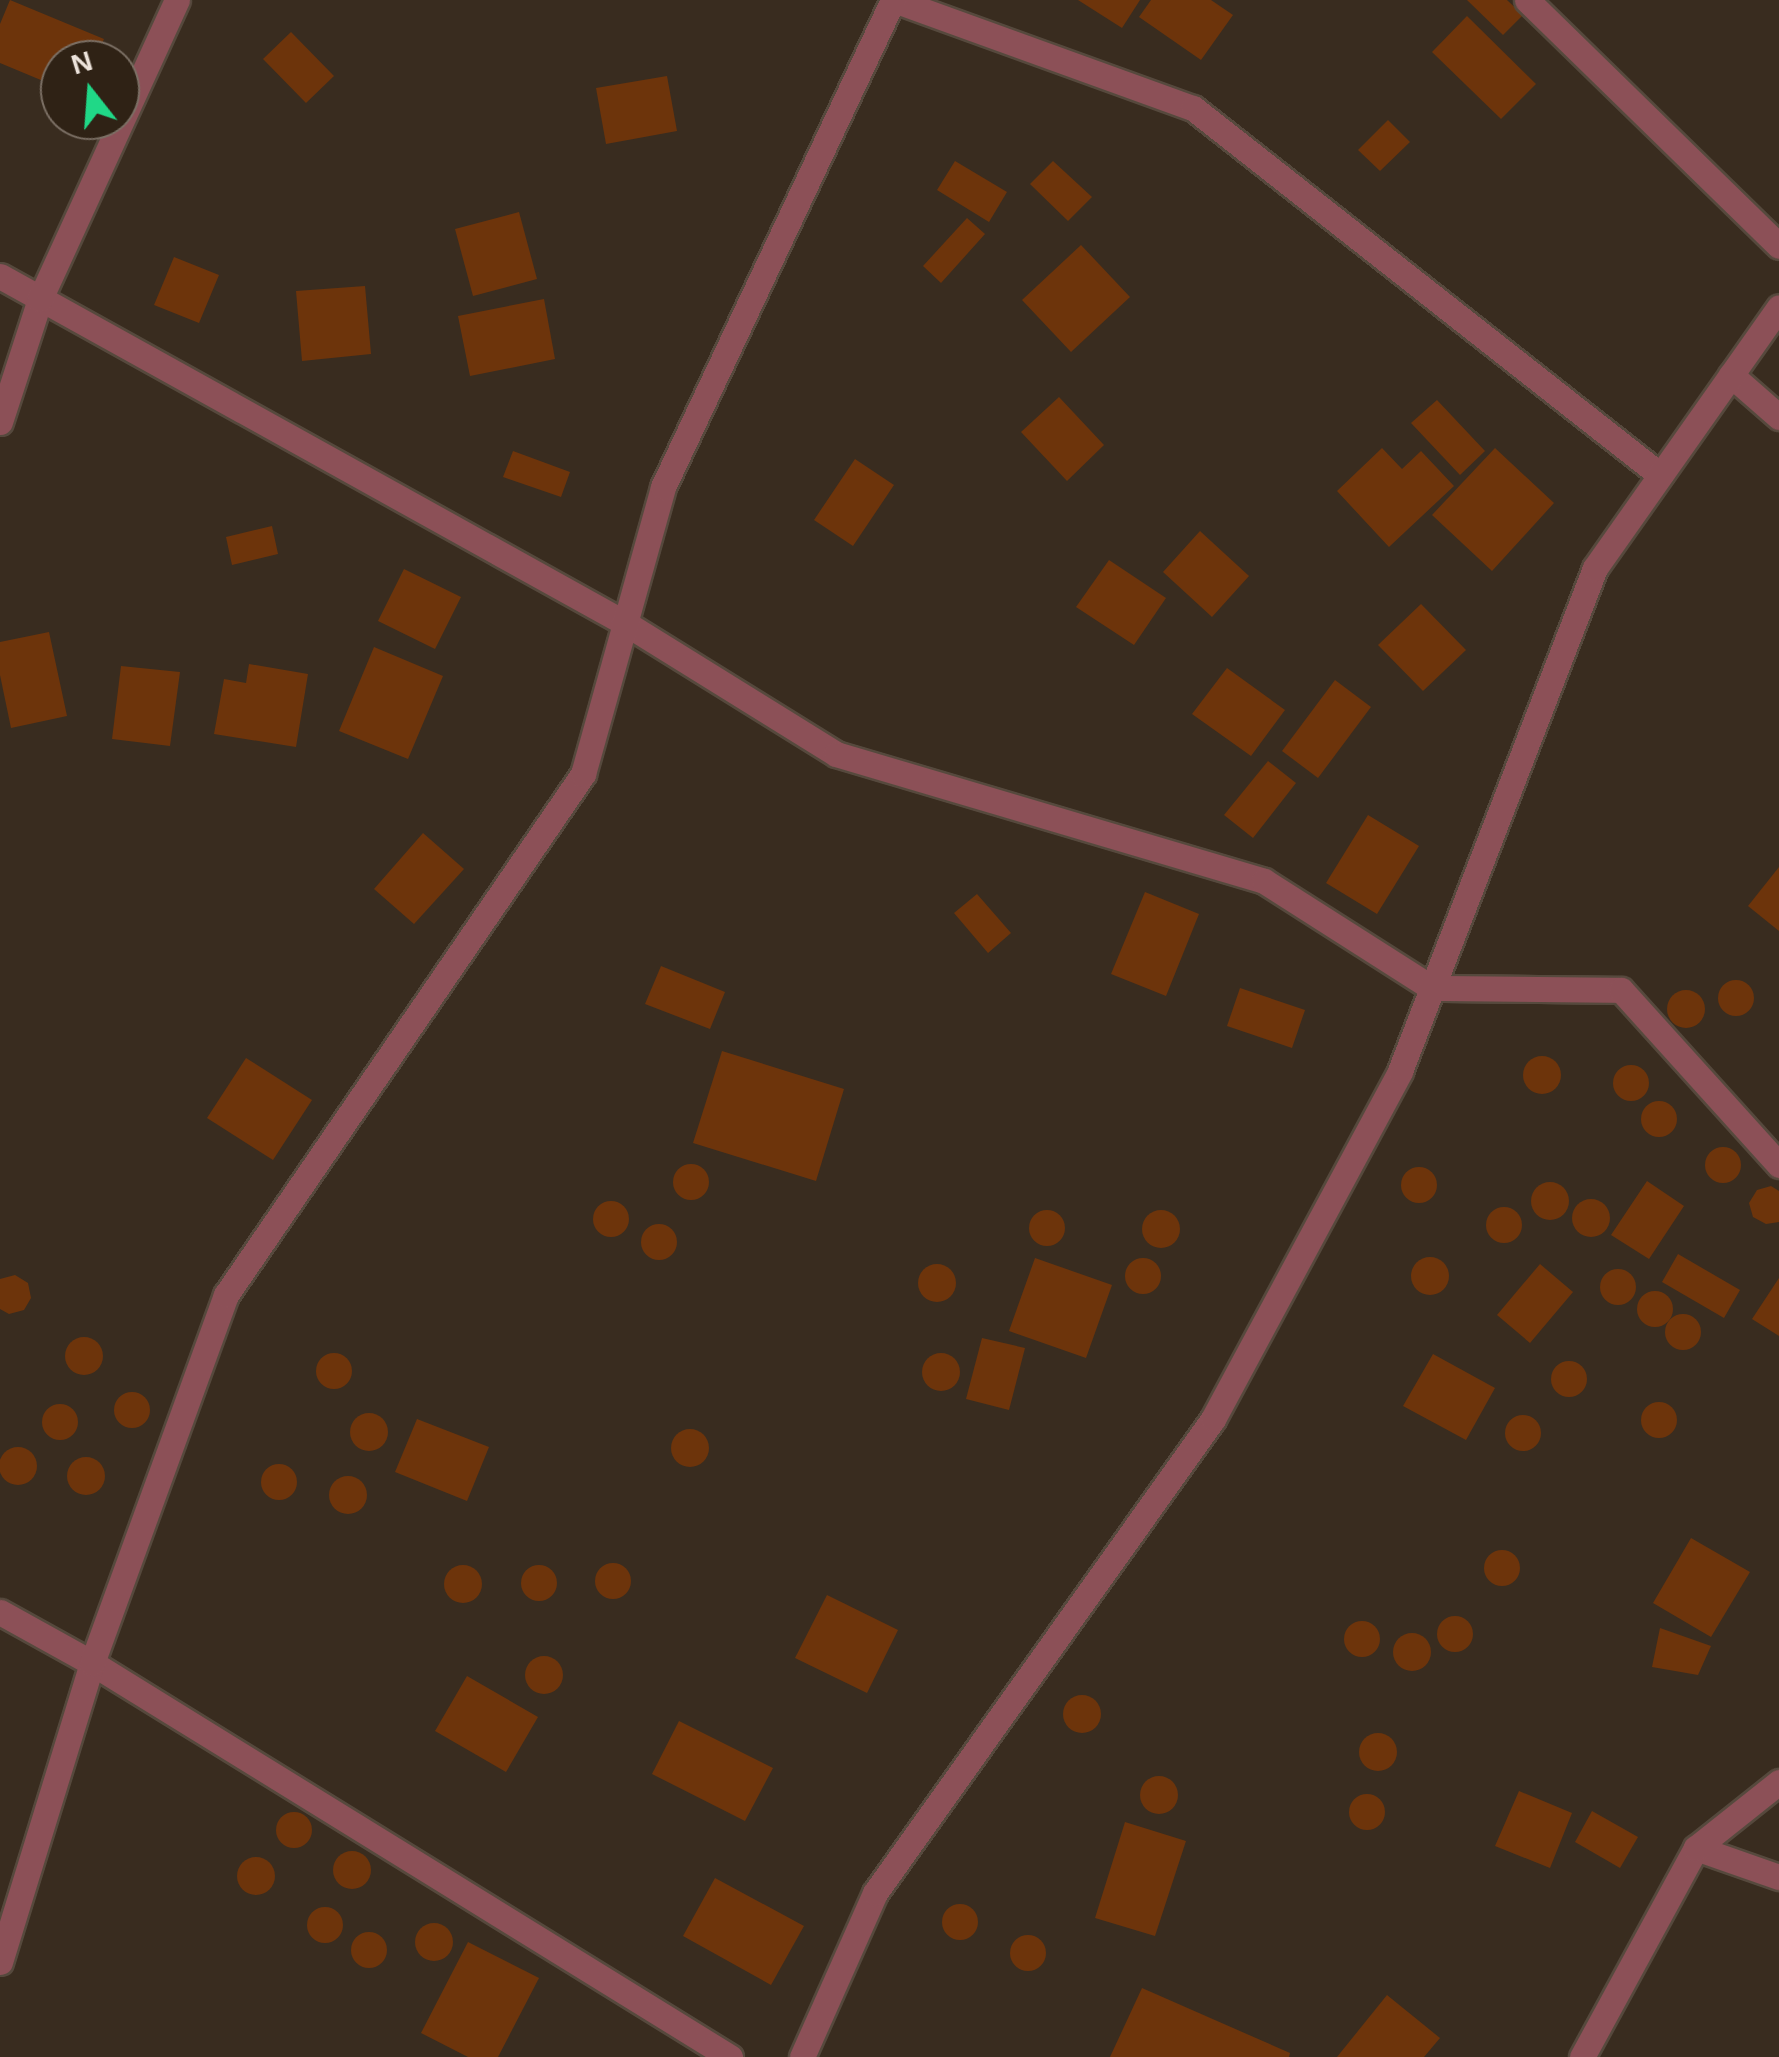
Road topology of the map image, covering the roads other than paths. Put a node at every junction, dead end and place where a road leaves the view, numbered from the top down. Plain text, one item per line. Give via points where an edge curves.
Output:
1 (178, 0) edge
2 (894, 0) edge
3 (1526, 0) edge
4 (1779, 246) edge
5 (0, 276) edge
6 (40, 298) junction
7 (1779, 307) edge
8 (1730, 376) junction
9 (1779, 417) edge
10 (0, 422) edge
11 (1660, 476) junction
12 (625, 623) junction
13 (1432, 988) junction
14 (1779, 1165) edge
15 (0, 1612) edge
16 (92, 1663) junction
17 (1779, 1782) edge
18 (1696, 1848) junction
19 (1779, 1877) edge
20 (0, 1962) edge
21 (730, 2057) edge
22 (802, 2057) edge
23 (1582, 2057) edge

1 - 6 street
2 - 11 street via 1193,108
2 - 12 street via 664,487
3 - 4 street
5 - 6 street
6 - 10 street
6 - 12 street
7 - 8 street
8 - 9 street
8 - 11 street
11 - 13 street via 1594,568
12 - 13 street via 836,754 1264,881
12 - 16 street via 584,774 226,1295
13 - 14 street via 1622,990
13 - 22 street via 1400,1071 1213,1420 875,1893
15 - 16 street
16 - 20 street
16 - 21 street
17 - 18 street
18 - 19 street
18 - 23 street

